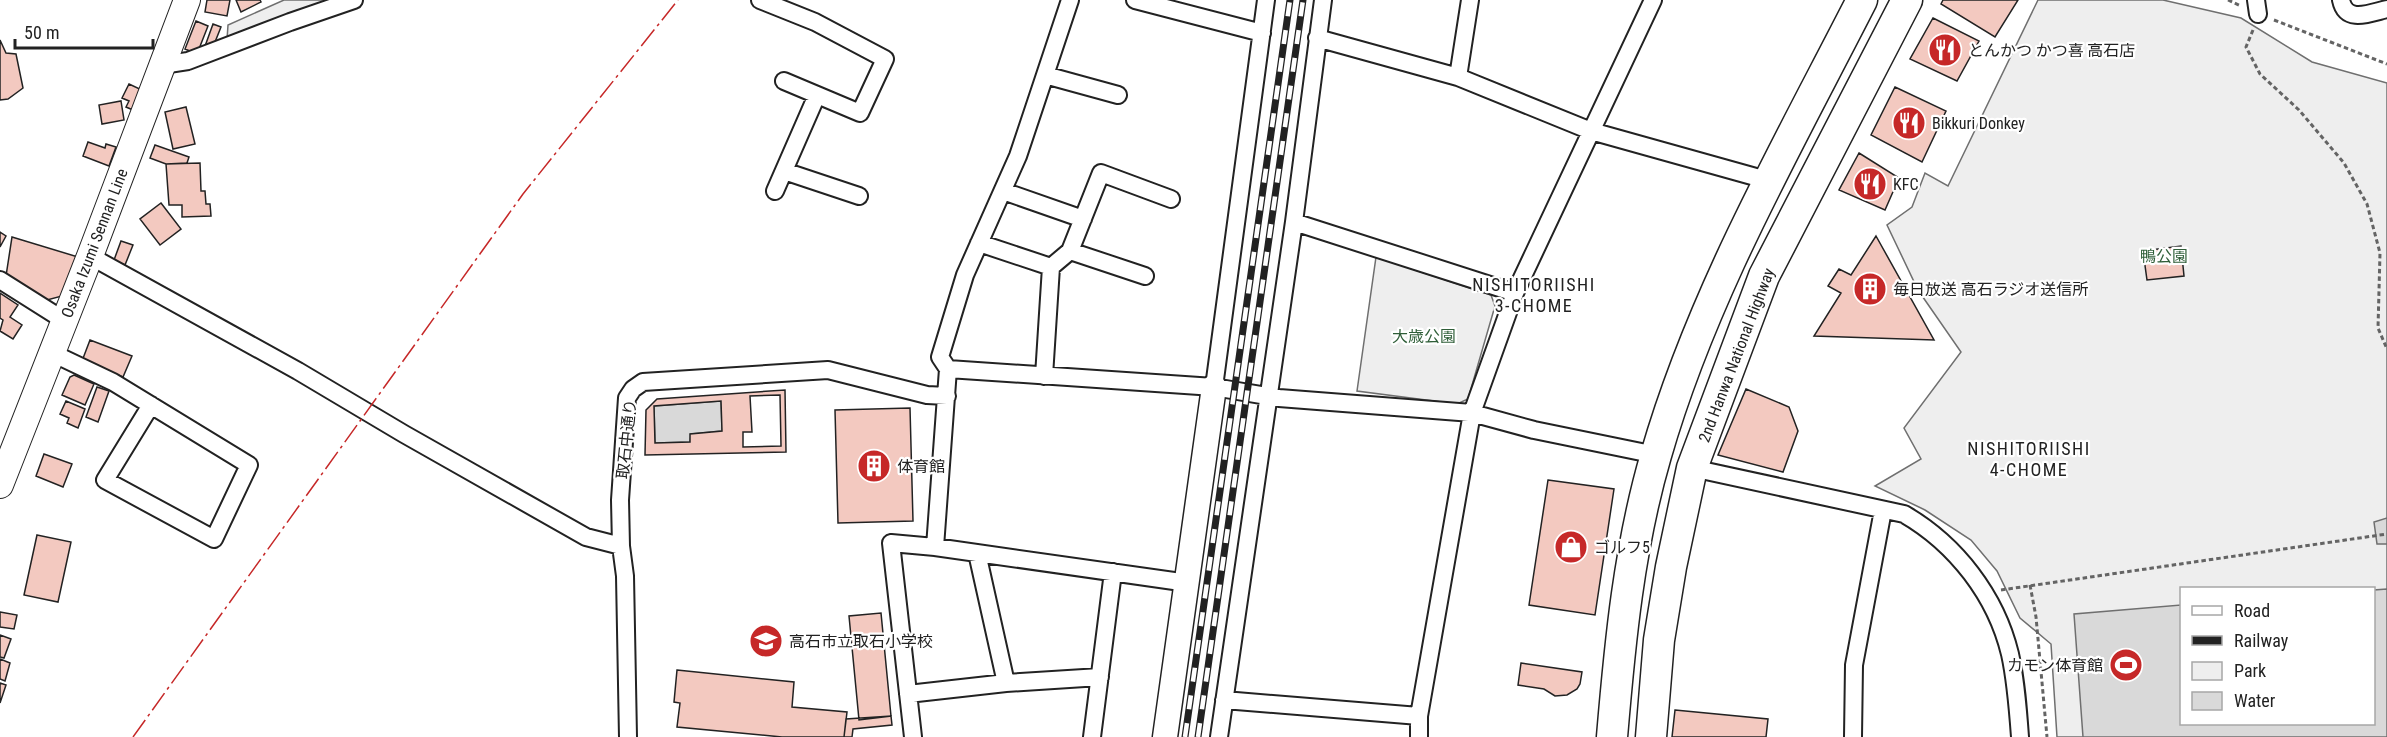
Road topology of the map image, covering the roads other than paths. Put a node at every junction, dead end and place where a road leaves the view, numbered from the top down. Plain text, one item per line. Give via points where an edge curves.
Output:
1 (186, 0) edge
2 (354, 0) edge
3 (760, 0) edge
4 (1070, 0) edge
5 (1135, 0) edge
6 (1266, 0) edge
7 (1323, 0) edge
8 (1470, 0) edge
9 (1653, 0) edge
10 (1862, 0) edge
11 (1907, 0) edge
12 (2341, 0) edge
13 (2387, 9) edge
14 (1262, 33) junction
15 (1317, 38) junction
16 (162, 65) junction
17 (1045, 75) junction
18 (1458, 77) junction
19 (784, 81) dead end
20 (817, 95) junction
21 (1118, 95) dead end
22 (1591, 131) junction
23 (784, 171) junction
24 (1770, 181) junction
25 (775, 191) dead end
26 (1003, 191) junction
27 (859, 196) dead end
28 (1171, 199) dead end
29 (1083, 219) junction
30 (1294, 222) junction
31 (979, 243) junction
32 (1070, 251) junction
33 (90, 256) junction
34 (1051, 267) junction
35 (1145, 276) dead end
36 (0, 280) edge
37 (1515, 293) junction
38 (64, 321) junction
39 (52, 353) junction
40 (948, 369) junction
41 (1044, 376) junction
42 (1214, 387) junction
43 (1269, 394) junction
44 (947, 396) junction
45 (152, 405) junction
46 (1472, 413) junction
47 (1656, 455) junction
48 (1692, 468) junction
49 (0, 485) edge
50 (1882, 510) junction
51 (621, 546) junction
52 (935, 547) junction
53 (977, 553) junction
54 (1113, 572) junction
55 (1188, 583) junction
56 (1100, 677) junction
57 (1006, 683) junction
58 (908, 694) junction
59 (1224, 700) junction
60 (1419, 716) junction
61 (628, 737) edge
62 (913, 737) edge
63 (1092, 737) edge
64 (1165, 737) edge
65 (1219, 737) edge
66 (1419, 737) edge
67 (1612, 737) edge
68 (1651, 737) edge
69 (1853, 737) edge
70 (2020, 737) edge

1 - 16 main road, Osaka Izumi Sennan Line
2 - 16 street via 188,61
3 - 20 street via 815,22 885,60 860,112
4 - 17 street
5 - 14 street
6 - 14 street
7 - 15 street
8 - 18 street
9 - 22 street
10 - 24 highway
11 - 48 highway, 2nd Hanwa National Highway via 1764,276
12 - 13 street via 2350,15
14 - 42 street
15 - 18 street
15 - 30 street
16 - 33 main road, Osaka Izumi Sennan Line
17 - 21 street
17 - 26 street
18 - 22 street
19 - 20 street
20 - 23 street
22 - 24 street
22 - 37 street
23 - 25 street
23 - 27 street
24 - 47 highway via 1720,284
26 - 29 street
26 - 31 street
28 - 29 street via 1101,173
29 - 32 street
30 - 37 street
30 - 43 street
31 - 34 street
31 - 40 street via 940,357
32 - 34 street
32 - 35 street
33 - 38 main road, Osaka Izumi Sennan Line
33 - 51 street via 585,537
34 - 41 street
36 - 38 street
37 - 46 street
38 - 39 main road, Osaka Izumi Sennan Line
39 - 45 street
39 - 49 main road, Osaka Izumi Sennan Line
40 - 41 street
40 - 44 street
41 - 42 street
42 - 43 street
42 - 55 street
43 - 46 street via 1279,398
43 - 59 street
44 - 51 street, 取石中通り via 927,395 828,370 642,381 627,398
44 - 52 street
45 - 45 street via 105,480 214,539 249,465
46 - 47 street
46 - 60 street
47 - 67 highway via 1632,557
48 - 50 street
48 - 68 highway, 2nd Hanwa National Highway via 1659,640
50 - 69 street via 1854,665
50 - 70 street via 1904,514 1928,528 1977,580 2001,625 2010,654
51 - 61 street, 取石中通り
52 - 53 street
52 - 58 street via 891,543
53 - 54 street
53 - 57 street
54 - 55 street
54 - 56 street
55 - 64 street
56 - 57 street
56 - 63 street
57 - 58 street
58 - 62 street
59 - 60 street
59 - 65 street
60 - 66 street

